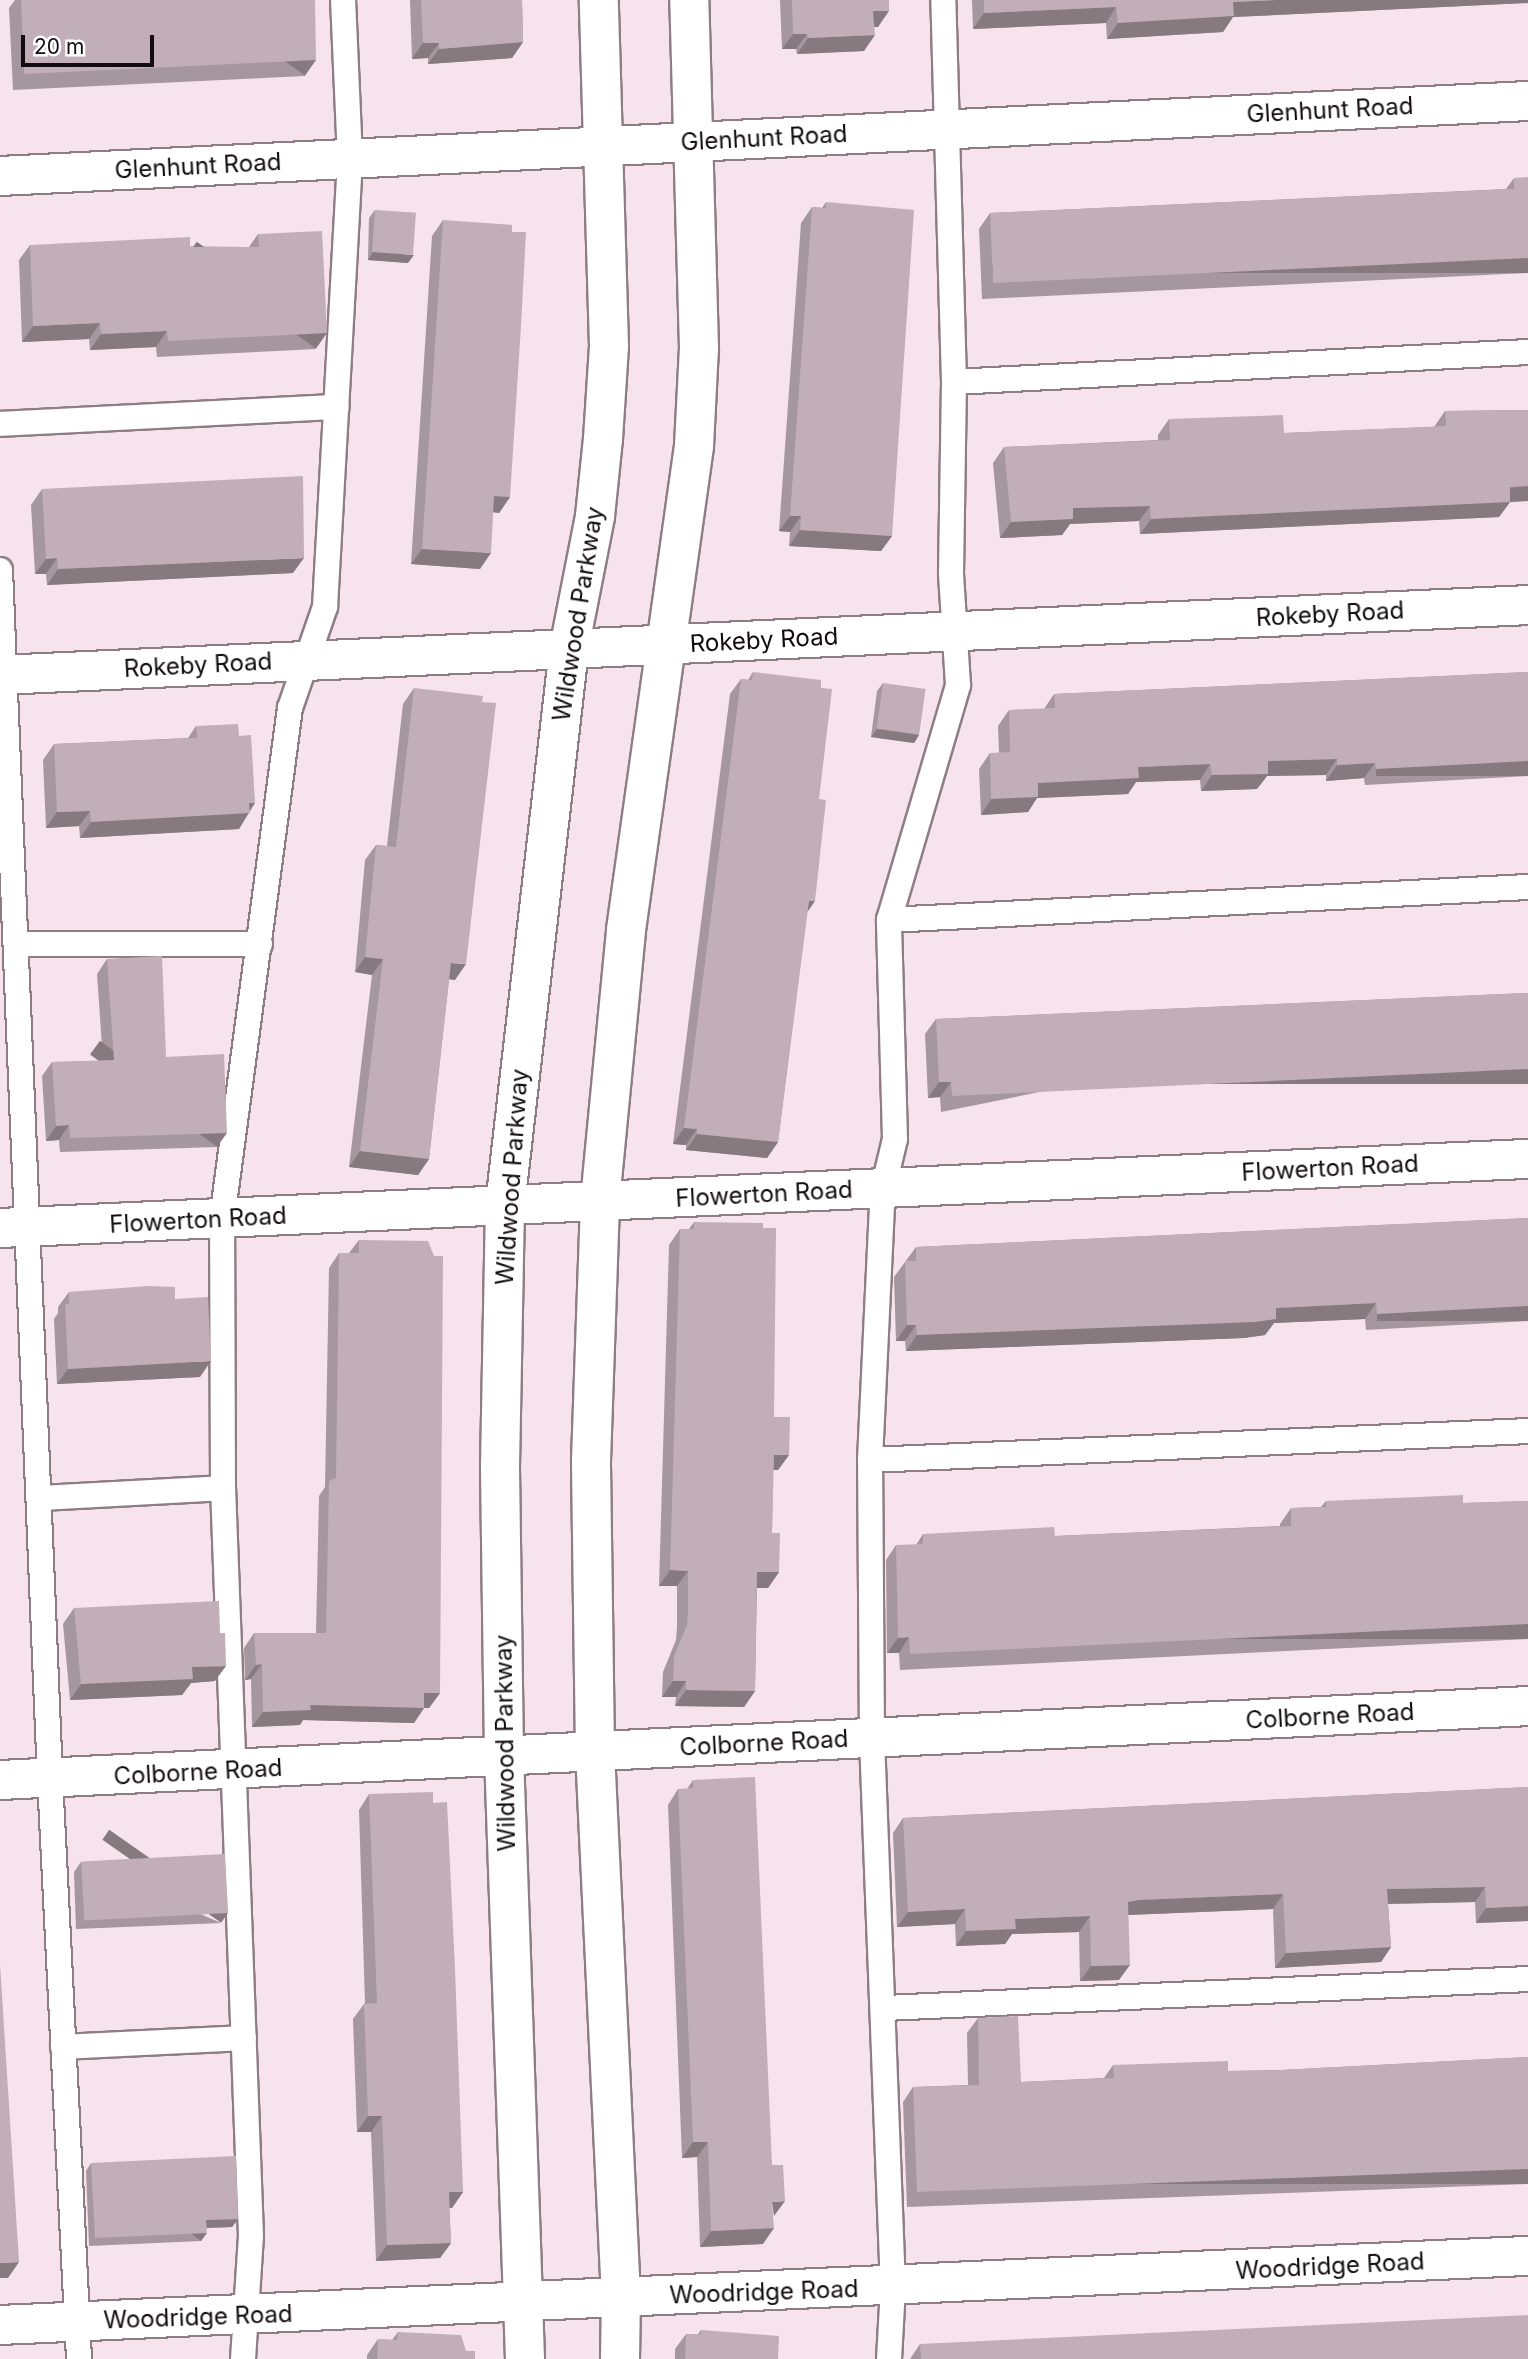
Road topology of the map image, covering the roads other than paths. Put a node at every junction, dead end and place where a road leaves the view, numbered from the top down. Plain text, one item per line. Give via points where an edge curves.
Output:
1 (343, 0) edge
2 (599, 0) edge
3 (689, 0) edge
4 (943, 0) edge
5 (1528, 101) edge
6 (947, 129) junction
7 (695, 142) junction
8 (606, 146) junction
9 (350, 159) junction
10 (0, 176) edge
11 (1528, 352) edge
12 (954, 382) junction
13 (337, 407) junction
14 (0, 424) edge
15 (0, 570) edge
16 (1528, 605) edge
17 (955, 631) junction
18 (666, 644) junction
19 (569, 649) junction
20 (307, 659) junction
21 (3, 675) edge
22 (1528, 887) edge
23 (889, 920) junction
24 (18, 944) junction
25 (260, 944) junction
26 (1528, 1159) edge
27 (883, 1189) junction
28 (600, 1201) junction
29 (505, 1205) junction
30 (222, 1219) junction
31 (15, 1228) edge
32 (1528, 1431) edge
33 (870, 1460) junction
34 (223, 1488) junction
35 (39, 1498) junction
36 (1528, 1706) edge
37 (872, 1738) junction
38 (595, 1751) junction
39 (504, 1755) junction
40 (231, 1771) junction
41 (50, 1778) junction
42 (0, 1780) edge
43 (1528, 1979) edge
44 (885, 2008) junction
45 (244, 2038) junction
46 (63, 2047) junction
47 (1528, 2256) edge
48 (893, 2288) junction
49 (621, 2297) junction
50 (525, 2301) junction
51 (244, 2315) junction
52 (0, 2325) edge
53 (78, 2340) edge
54 (243, 2359) edge
55 (524, 2359) edge
56 (620, 2359) edge
57 (888, 2359) edge

1 - 9 lane
2 - 8 street, Wildwood Parkway
3 - 7 street
4 - 6 lane
5 - 6 street, Glenhunt Road
6 - 7 street, Glenhunt Road
6 - 12 lane
7 - 8 street, Glenhunt Road
7 - 18 street via 699,348 694,446
8 - 9 street, Glenhunt Road
8 - 19 street, Wildwood Parkway via 609,346 603,439 595,516
9 - 10 street, Glenhunt Road
9 - 13 lane
11 - 12 lane
12 - 17 lane via 951,573
13 - 14 lane
13 - 20 lane via 325,607
15 - 21 lane
16 - 17 street, Rokeby Road
17 - 18 street, Rokeby Road
17 - 23 lane via 958,685
18 - 19 street, Rokeby Road
18 - 28 street via 626,930
19 - 20 street, Rokeby Road
19 - 29 street, Wildwood Parkway
20 - 21 street, Rokeby Road
20 - 25 lane via 290,708
21 - 24 lane
22 - 23 lane
23 - 27 lane via 895,1139
24 - 25 lane
24 - 31 lane
25 - 30 lane
26 - 27 street, Flowerton Road
27 - 28 street, Flowerton Road
27 - 33 lane
28 - 29 street, Flowerton Road
28 - 38 street via 591,1461
29 - 30 street, Flowerton Road
29 - 39 street, Wildwood Parkway via 500,1466
30 - 31 street, Flowerton Road
30 - 34 lane
31 - 35 lane
32 - 33 lane
33 - 37 lane
34 - 35 lane
34 - 40 lane
35 - 41 lane
36 - 37 street, Colborne Road
37 - 38 street, Colborne Road
37 - 44 lane
38 - 39 street, Colborne Road
38 - 49 street
39 - 40 street, Colborne Road
39 - 50 street, Wildwood Parkway
40 - 41 street, Colborne Road
40 - 45 lane
41 - 42 street, Colborne Road
41 - 46 lane
43 - 44 lane
44 - 48 lane
45 - 46 lane
45 - 51 lane via 251,2236
46 - 53 lane
47 - 48 street, Woodridge Road
48 - 49 street, Woodridge Road
48 - 57 lane
49 - 50 street, Woodridge Road
49 - 56 street
50 - 51 street, Woodridge Road
50 - 55 street, Wildwood Parkway
51 - 53 street, Woodridge Road
51 - 54 lane
52 - 53 street, Woodridge Road

